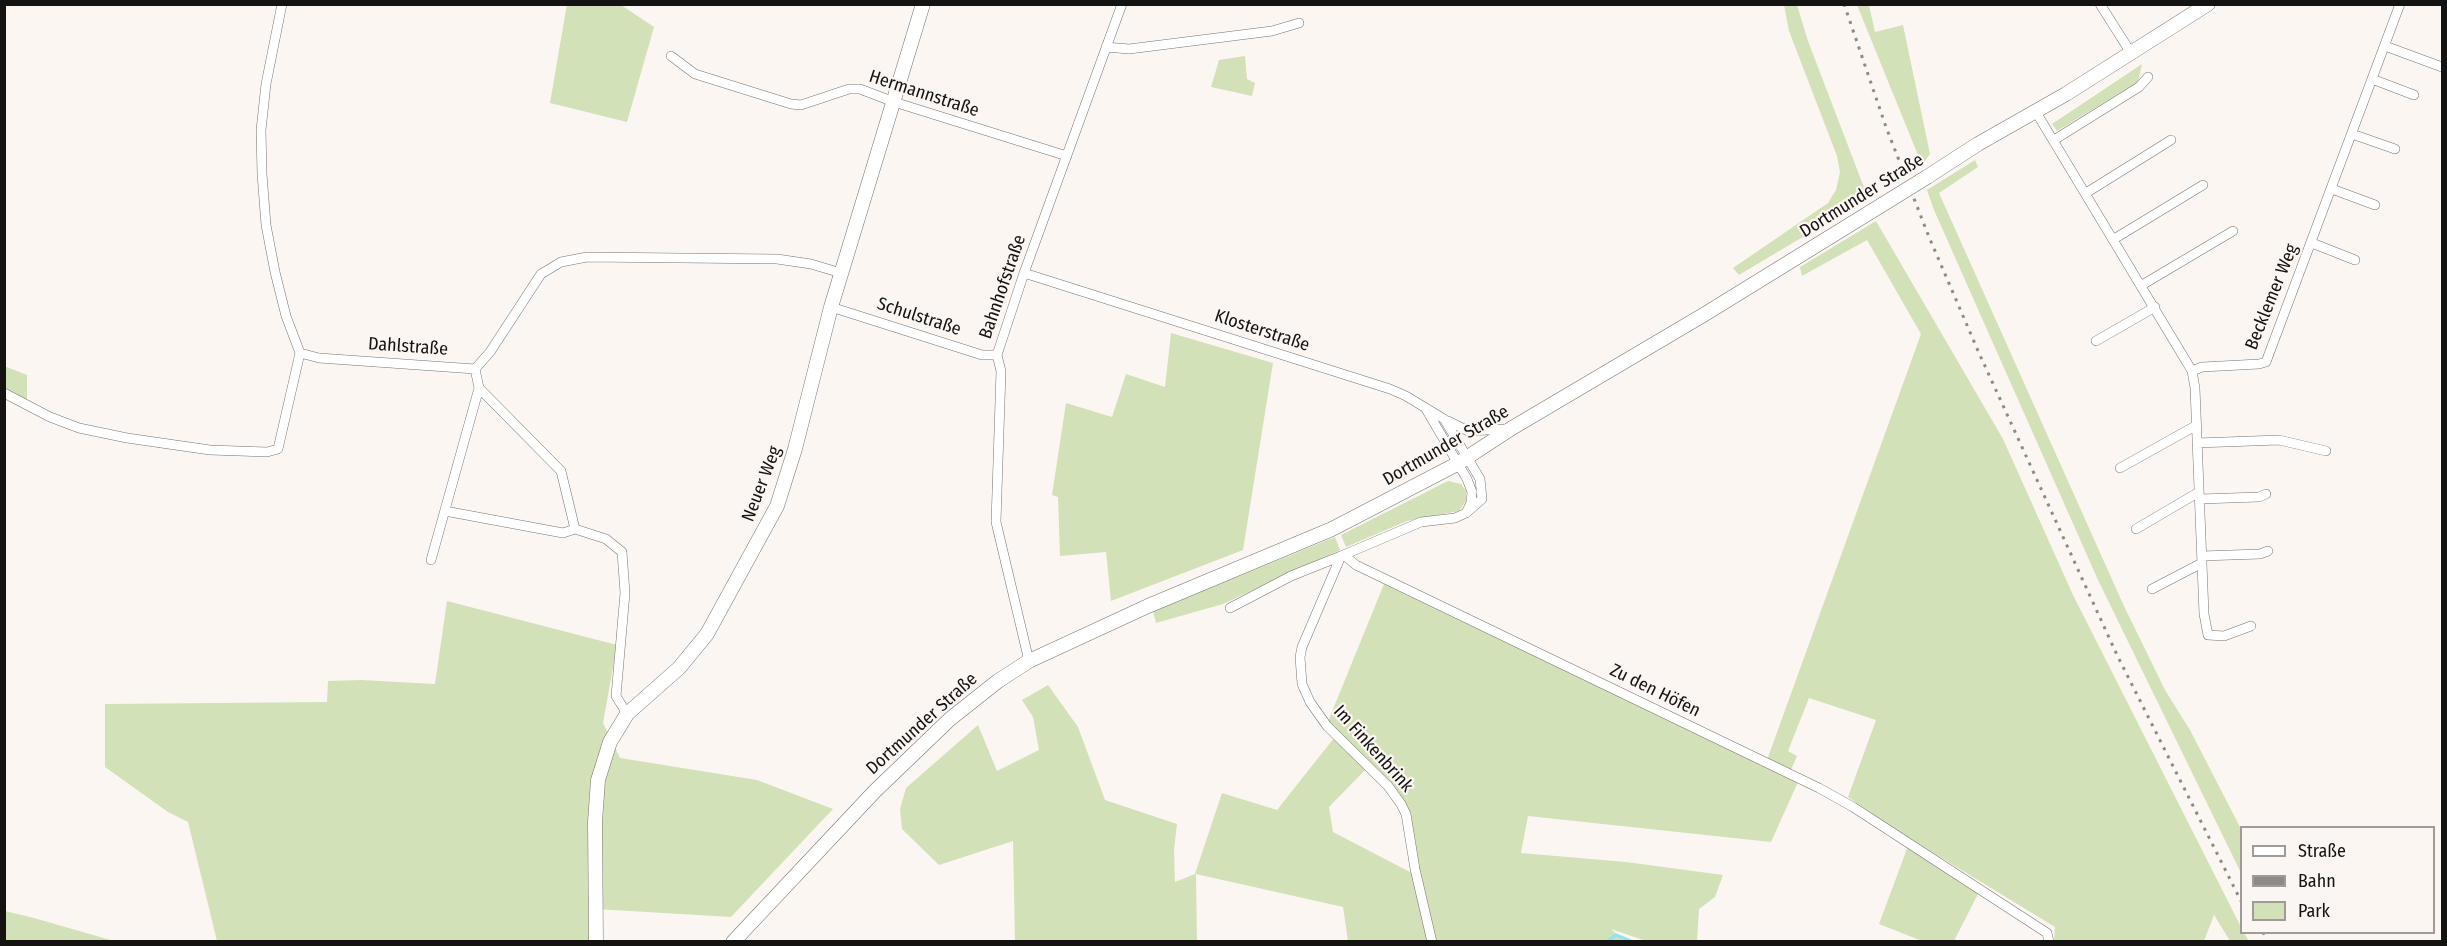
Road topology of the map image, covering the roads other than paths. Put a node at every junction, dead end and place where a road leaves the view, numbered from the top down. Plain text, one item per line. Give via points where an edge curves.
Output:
1 (282, 4) edge
2 (923, 4) edge
3 (1122, 4) edge
4 (2100, 4) edge
5 (2208, 4) edge
6 (2400, 4) edge
7 (1299, 23) dead end
8 (2385, 46) junction
9 (1106, 47) junction
10 (2131, 53) junction
11 (671, 56) dead end
12 (2442, 67) edge
13 (2148, 76) dead end
14 (2372, 79) junction
15 (2414, 95) dead end
16 (894, 102) junction
17 (2036, 112) junction
18 (2352, 134) junction
19 (2054, 140) junction
20 (2171, 140) dead end
21 (2395, 149) dead end
22 (1067, 156) junction
23 (2203, 185) dead end
24 (2332, 189) junction
25 (2086, 193) junction
26 (2375, 205) dead end
27 (2233, 231) dead end
28 (2114, 239) junction
29 (2312, 243) junction
30 (2355, 260) dead end
31 (841, 273) junction
32 (1024, 273) junction
33 (2142, 285) junction
34 (831, 307) junction
35 (2155, 307) junction
36 (2096, 341) dead end
37 (300, 353) junction
38 (998, 355) junction
39 (474, 369) junction
40 (2192, 371) junction
41 (479, 388) junction
42 (4, 393) edge
43 (1426, 409) junction
44 (1444, 419) junction
45 (2197, 425) junction
46 (1512, 428) junction
47 (2197, 442) junction
48 (2326, 452) dead end
49 (1462, 461) junction
50 (2120, 468) dead end
51 (2266, 494) dead end
52 (2199, 496) junction
53 (445, 511) junction
54 (575, 529) junction
55 (2136, 529) dead end
56 (2268, 551) dead end
57 (1343, 555) junction
58 (431, 560) dead end
59 (2202, 560) junction
60 (2152, 590) dead end
61 (1230, 608) dead end
62 (2251, 626) dead end
63 (1029, 661) junction
64 (627, 714) junction
65 (596, 942) edge
66 (733, 942) edge
67 (1432, 942) edge
68 (2049, 942) edge

1 - 37 street via 266,84 262,174 275,272
2 - 16 main road, Neuer Weg
3 - 9 street, Bahnhofstraße
4 - 10 street
5 - 10 main road, Dortmunder Straße
6 - 8 street, Becklemer Weg
7 - 9 street via 1129,49
8 - 12 street
8 - 14 street, Becklemer Weg
9 - 22 street, Bahnhofstraße
10 - 17 main road, Dortmunder Straße
11 - 16 street, Hermannstraße via 695,74 791,104 801,105 849,89 860,89
13 - 19 street via 2139,87
14 - 15 street
14 - 18 street, Becklemer Weg
16 - 22 street, Hermannstraße
16 - 31 main road, Neuer Weg
17 - 19 street
17 - 46 main road, Dortmunder Straße, bridge
18 - 21 street
18 - 24 street, Becklemer Weg
19 - 25 street
20 - 25 street
22 - 32 street, Bahnhofstraße
23 - 28 street
24 - 26 street
24 - 29 street, Becklemer Weg
25 - 28 street
27 - 33 street
28 - 33 street
29 - 30 street, Becklemer Weg
29 - 40 street, Becklemer Weg via 2266,362
31 - 34 main road, Neuer Weg
31 - 39 street via 777,259 599,257 561,262 541,274 490,352
32 - 38 street, Bahnhofstraße
32 - 43 street, Klosterstraße via 1390,389
33 - 35 street
34 - 38 street, Schulstraße via 982,355
34 - 64 main road, Neuer Weg via 777,506 707,634 679,668
35 - 36 street
35 - 40 street
37 - 39 street, Dahlstraße via 319,358
37 - 42 street via 278,449 267,452 210,450 79,428
38 - 63 street, Bahnhofstraße via 1001,371 996,522
39 - 41 street
40 - 45 street
41 - 53 street
41 - 54 street via 561,471
43 - 44 street
43 - 49 street, Klosterstraße
44 - 46 street via 1468,431
44 - 49 street
45 - 47 street
45 - 50 street
46 - 49 main road, Dortmunder Straße
47 - 48 street via 2279,440
47 - 52 street
49 - 57 street via 1480,479 1482,499 1466,513 1421,522
49 - 63 main road, Dortmunder Straße via 1332,530 1148,606
51 - 52 street
52 - 55 street
52 - 59 street
53 - 54 street via 563,533
53 - 58 street
54 - 64 street via 606,539 622,552 625,593 616,696
56 - 59 street
57 - 61 street via 1300,571
57 - 67 street, Im Finkenbrink via 1302,647 1302,684 1327,726 1401,804
57 - 68 street, Zu den Höfen via 1356,565 1819,788 2047,933
59 - 60 street
59 - 62 street via 2208,635 2224,636
63 - 66 main road, Dortmunder Straße via 943,726 875,791
64 - 65 main road, Neuer Weg via 610,742 598,780

